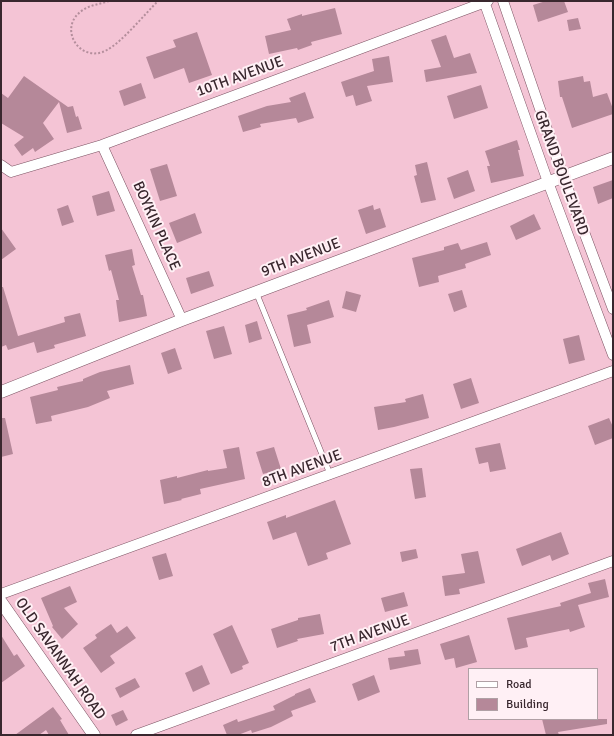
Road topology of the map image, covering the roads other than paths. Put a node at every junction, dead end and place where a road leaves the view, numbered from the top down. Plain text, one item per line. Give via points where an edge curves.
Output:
1 (486, 1) edge
2 (503, 1) edge
3 (102, 145) junction
4 (613, 158) edge
5 (1, 165) edge
6 (563, 176) junction
7 (548, 182) junction
8 (256, 292) junction
9 (613, 309) edge
10 (182, 320) junction
11 (613, 355) edge
12 (613, 371) edge
13 (1, 392) edge
14 (330, 474) junction
15 (613, 561) edge
16 (1, 594) edge
17 (1, 602) edge
18 (94, 735) edge
19 (136, 735) edge

1 - 3 street, 10TH AVENUE
1 - 7 street, GRAND BOULEVARD
2 - 6 street, GRAND BOULEVARD
3 - 5 street, 10TH AVENUE via 11,172
3 - 10 street, BOYKIN PLACE
4 - 6 street, 9TH AVENUE
6 - 7 street, 9TH AVENUE
6 - 9 street, GRAND BOULEVARD
7 - 8 street, 9TH AVENUE
7 - 11 street, GRAND BOULEVARD
8 - 10 street, 9TH AVENUE
8 - 14 lane
10 - 13 street, 9TH AVENUE
12 - 14 street, 8TH AVENUE
14 - 16 street, 8TH AVENUE
15 - 19 street, 7TH AVENUE
17 - 18 street, OLD SAVANNAH ROAD

